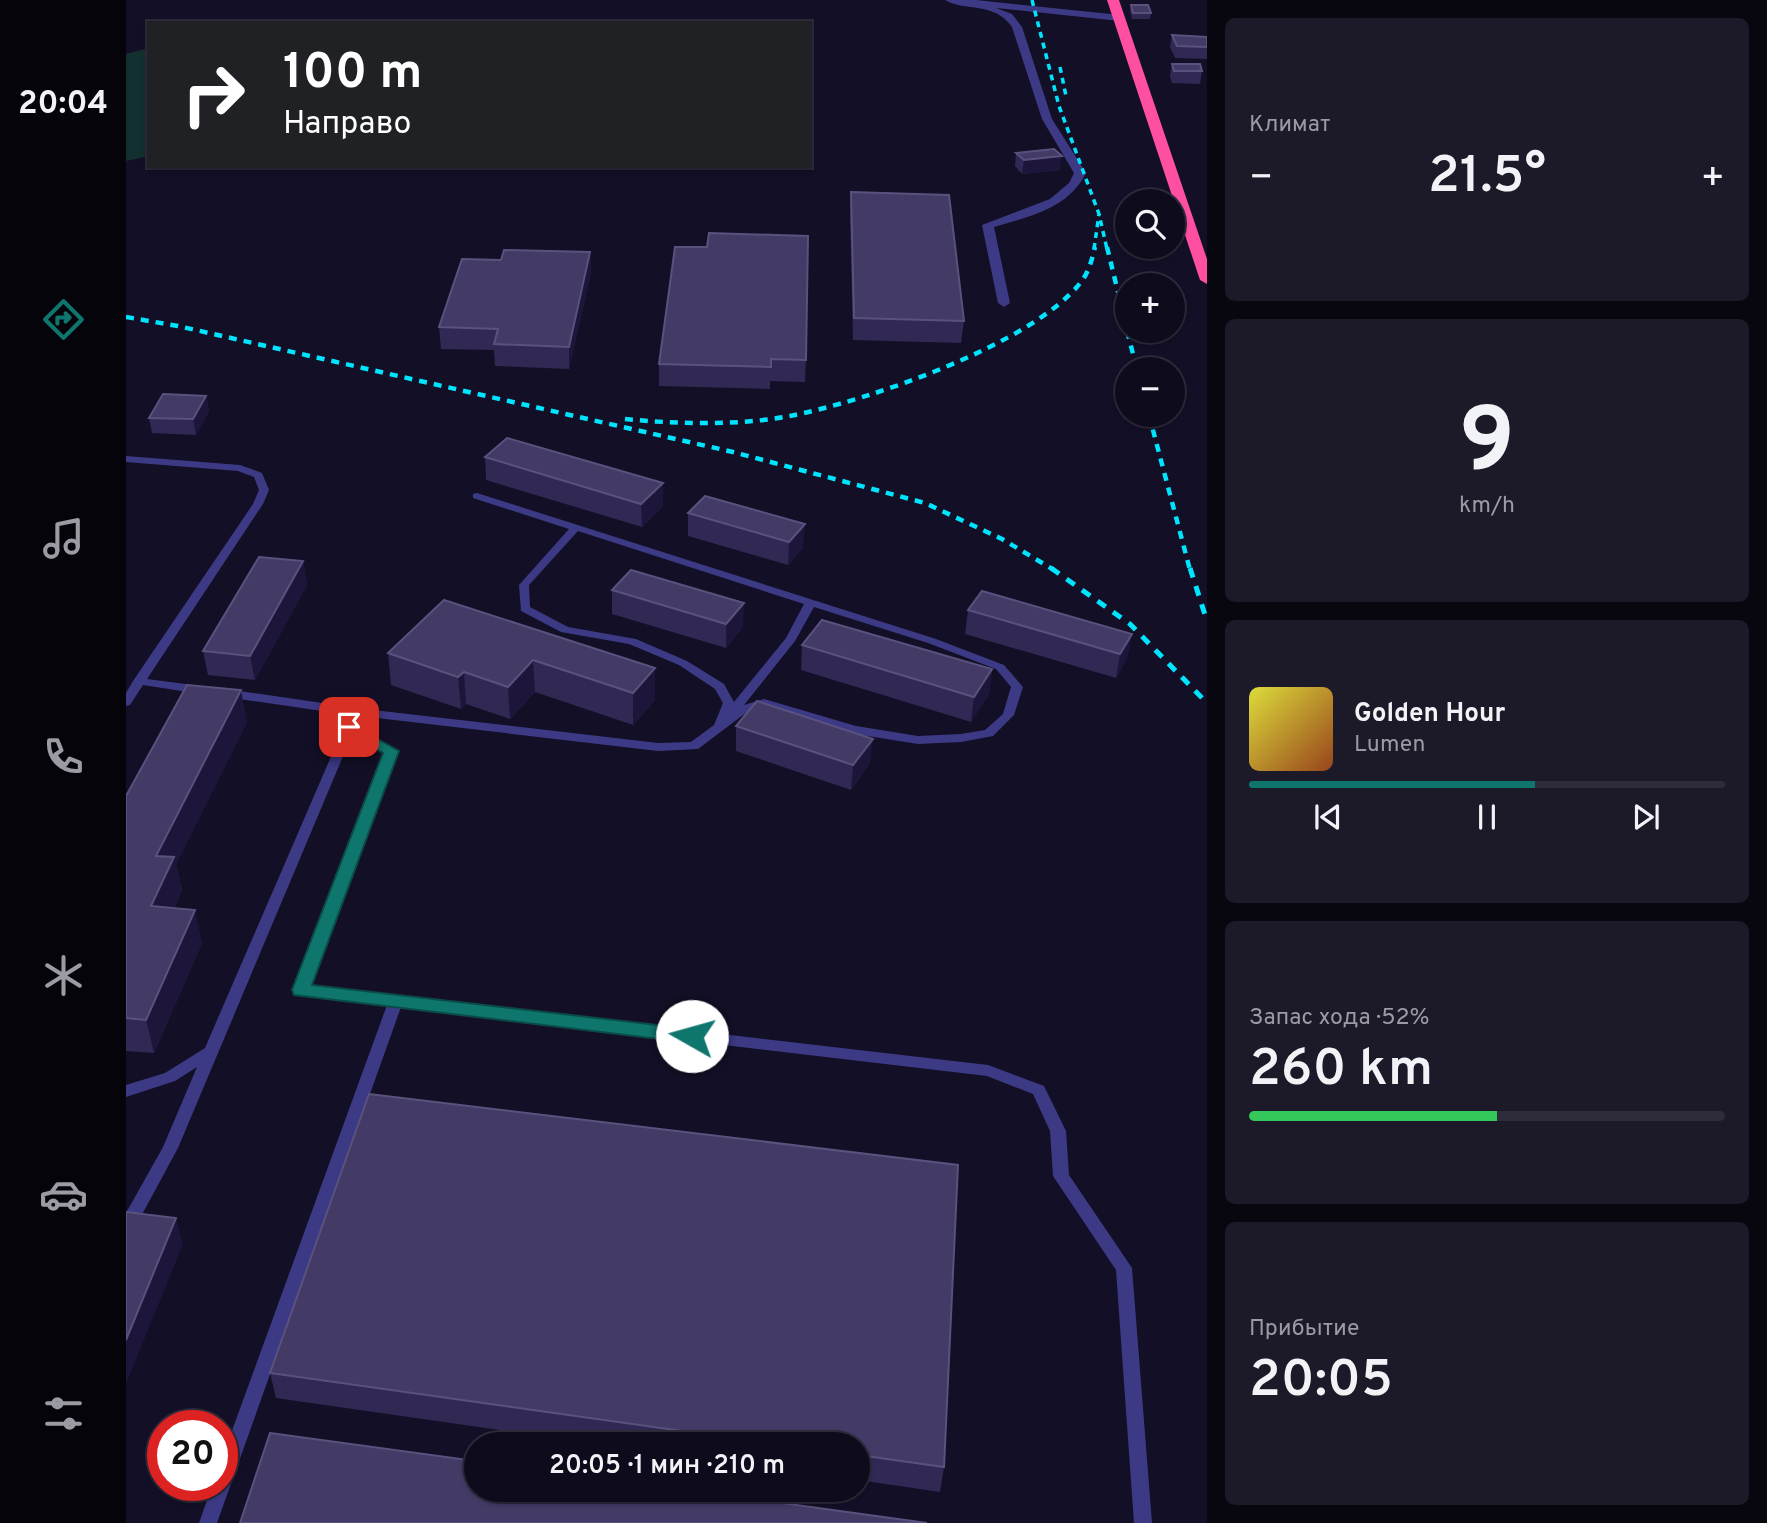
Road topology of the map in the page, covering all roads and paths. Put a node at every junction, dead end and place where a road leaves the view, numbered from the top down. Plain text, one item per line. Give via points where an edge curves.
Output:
1 (950, 0) edge
2 (1113, 0) edge
3 (973, 2) edge
4 (1119, 18) junction
5 (1207, 280) edge
6 (1004, 303) dead end
7 (126, 459) edge
8 (477, 496) dead end
9 (576, 527) junction
10 (811, 602) junction
11 (139, 681) junction
12 (126, 702) edge
13 (356, 712) junction
14 (349, 727) junction
15 (719, 727) junction
16 (396, 1001) junction
17 (212, 1051) junction
18 (126, 1091) edge
19 (126, 1228) edge
20 (238, 1440) edge
21 (216, 1501) edge
22 (208, 1523) edge
23 (1143, 1523) edge

1 - 3 street
2 - 4 highway
3 - 4 street
3 - 6 street via 1009,16 1017,27 1047,119 1080,173 1063,196 988,225
4 - 5 highway
7 - 11 lane via 240,468 263,482 258,504
8 - 9 lane
9 - 10 lane
9 - 15 lane via 524,585 525,609 565,630 632,641 683,663 720,687 729,704
10 - 15 lane via 791,639
10 - 15 lane via 1000,667 1017,687 1008,715 989,733 918,740 855,730 764,703 743,709
11 - 12 lane
11 - 13 lane
13 - 14 lane
13 - 15 lane via 658,747 694,746
14 - 16 lane via 391,751 301,990
14 - 17 lane
16 - 20 lane
16 - 23 lane via 988,1071 1039,1090 1058,1131 1060,1176 1124,1268
17 - 18 lane via 170,1077
17 - 19 lane via 170,1148
21 - 22 lane

